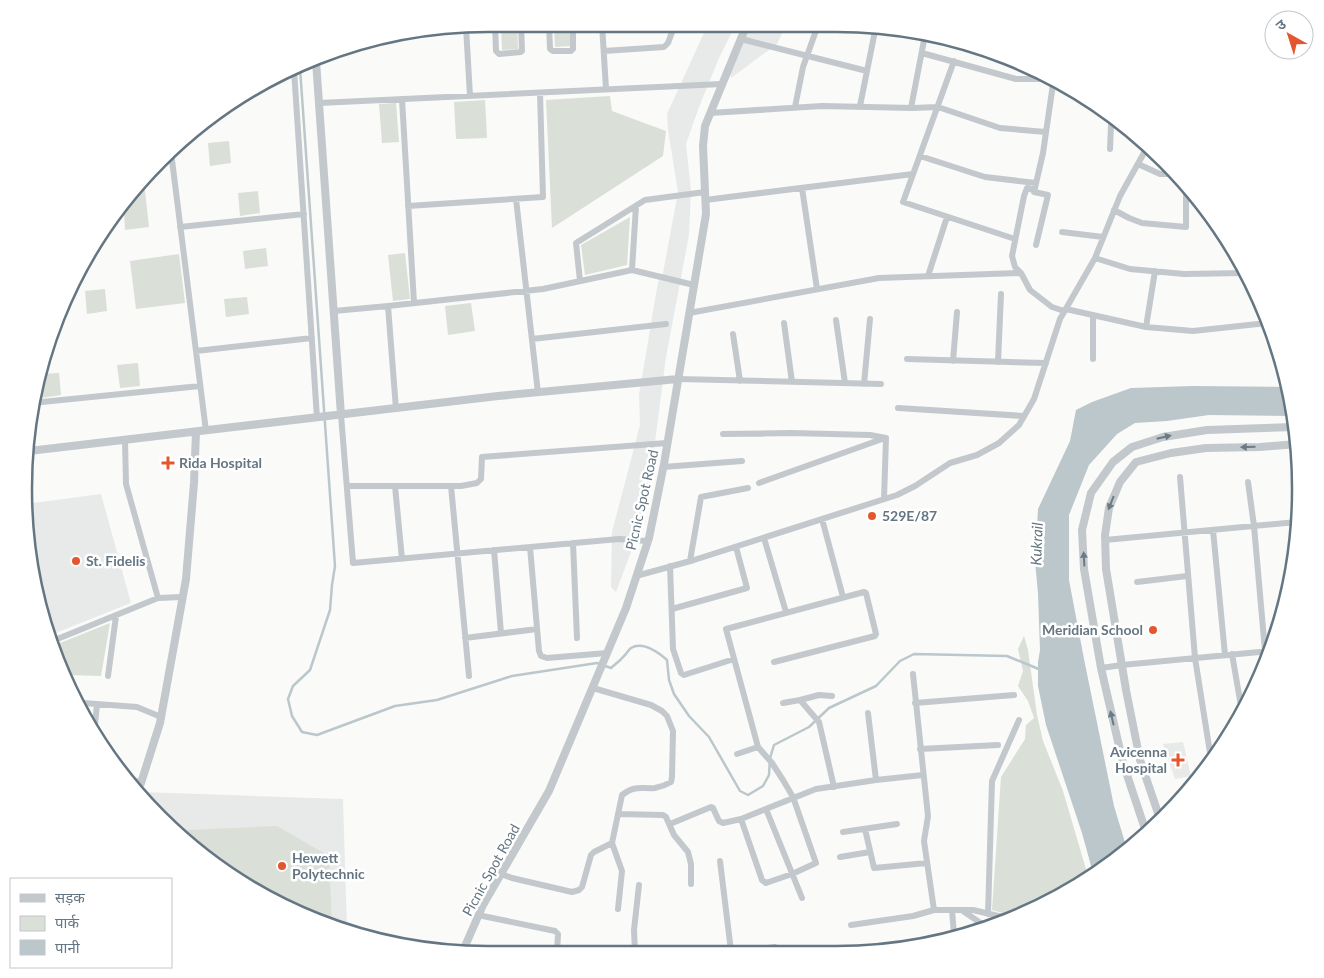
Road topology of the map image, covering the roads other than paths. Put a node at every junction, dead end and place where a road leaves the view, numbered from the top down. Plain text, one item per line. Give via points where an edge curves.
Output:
1 (495, 32) edge
2 (521, 32) edge
3 (549, 32) edge
4 (573, 32) edge
5 (603, 32) edge
6 (672, 32) edge
7 (744, 32) edge
8 (816, 32) edge
9 (466, 33) edge
10 (874, 34) edge
11 (741, 39) junction
12 (924, 41) edge
13 (604, 51) junction
14 (922, 53) junction
15 (807, 56) junction
16 (954, 61) junction
17 (316, 66) edge
18 (867, 71) junction
19 (294, 76) edge
20 (1035, 79) edge
21 (722, 84) junction
22 (1052, 88) edge
23 (606, 90) junction
24 (540, 93) junction
25 (470, 96) junction
26 (402, 99) junction
27 (319, 103) junction
28 (860, 106) junction
29 (938, 107) junction
30 (795, 108) junction
31 (911, 108) junction
32 (710, 113) junction
33 (1111, 125) edge
34 (1046, 132) junction
35 (1110, 149) dead end
36 (1144, 154) edge
37 (920, 156) junction
38 (171, 161) edge
39 (1138, 164) junction
40 (913, 174) junction
41 (1165, 174) edge
42 (1035, 186) junction
43 (802, 188) junction
44 (705, 196) junction
45 (1186, 198) edge
46 (516, 199) junction
47 (408, 206) junction
48 (636, 206) junction
49 (1114, 210) junction
50 (304, 214) junction
51 (947, 217) junction
52 (180, 227) junction
53 (1062, 232) dead end
54 (1103, 237) junction
55 (1015, 239) junction
56 (1036, 245) dead end
57 (1094, 258) junction
58 (632, 270) junction
59 (1155, 271) junction
60 (1021, 273) junction
61 (1237, 274) edge
62 (928, 276) junction
63 (580, 281) junction
64 (694, 285) junction
65 (817, 289) junction
66 (527, 290) junction
67 (1001, 294) dead end
68 (414, 303) junction
69 (388, 306) junction
70 (334, 310) junction
71 (1065, 310) junction
72 (957, 312) dead end
73 (690, 313) junction
74 (1093, 315) junction
75 (836, 320) dead end
76 (870, 320) dead end
77 (666, 324) dead end
78 (784, 324) dead end
79 (1260, 324) edge
80 (1146, 327) junction
81 (733, 334) dead end
82 (312, 338) junction
83 (532, 338) junction
84 (196, 352) junction
85 (907, 359) dead end
86 (1093, 359) dead end
87 (954, 361) junction
88 (998, 362) junction
89 (1046, 363) junction
90 (678, 379) junction
91 (740, 380) junction
92 (792, 382) junction
93 (845, 383) junction
94 (864, 384) junction
95 (881, 384) dead end
96 (200, 386) junction
97 (538, 393) junction
98 (41, 402) edge
99 (396, 408) junction
100 (898, 408) dead end
101 (341, 415) junction
102 (1024, 416) junction
103 (322, 417) junction
104 (1288, 427) edge
105 (206, 431) junction
106 (196, 432) junction
107 (723, 434) dead end
108 (886, 438) junction
109 (125, 440) junction
110 (667, 443) junction
111 (1290, 445) edge
112 (34, 450) edge
113 (742, 461) dead end
114 (663, 467) junction
115 (1180, 477) dead end
116 (1248, 482) dead end
117 (759, 483) dead end
118 (346, 486) junction
119 (395, 486) junction
120 (450, 486) junction
121 (748, 488) dead end
122 (884, 499) junction
123 (822, 519) junction
124 (1291, 523) edge
125 (1254, 526) junction
126 (1213, 530) junction
127 (1183, 532) junction
128 (764, 538) junction
129 (1105, 540) junction
130 (647, 542) junction
131 (573, 543) junction
132 (530, 547) junction
133 (736, 547) junction
134 (494, 550) junction
135 (457, 554) junction
136 (402, 559) junction
137 (690, 561) junction
138 (670, 566) junction
139 (636, 576) junction
140 (1187, 576) junction
141 (1137, 582) dead end
142 (182, 597) junction
143 (158, 598) junction
144 (843, 598) junction
145 (672, 609) junction
146 (786, 612) junction
147 (116, 616) junction
148 (538, 629) junction
149 (501, 633) junction
150 (1266, 637) edge
151 (465, 638) junction
152 (577, 638) dead end
153 (59, 640) edge
154 (1261, 652) edge
155 (1232, 654) junction
156 (1225, 655) junction
157 (606, 656) junction
158 (734, 658) junction
159 (1195, 658) junction
160 (774, 662) dead end
161 (1122, 664) junction
162 (1101, 668) junction
163 (913, 674) dead end
164 (108, 676) dead end
165 (469, 676) dead end
166 (593, 688) junction
167 (1014, 694) dead end
168 (832, 696) dead end
169 (1240, 699) edge
170 (800, 700) junction
171 (87, 703) edge
172 (783, 703) dead end
173 (915, 703) junction
174 (97, 704) junction
175 (868, 713) dead end
176 (161, 717) junction
177 (96, 720) edge
178 (1019, 720) dead end
179 (998, 745) dead end
180 (758, 747) junction
181 (920, 749) junction
182 (1209, 750) edge
183 (736, 754) dead end
184 (923, 775) junction
185 (876, 780) junction
186 (140, 783) edge
187 (834, 786) junction
188 (793, 797) junction
189 (766, 809) junction
190 (1158, 812) edge
191 (618, 814) junction
192 (741, 819) junction
193 (670, 824) junction
194 (897, 824) dead end
195 (1144, 825) edge
196 (865, 829) junction
197 (844, 832) dead end
198 (612, 843) junction
199 (870, 852) junction
200 (840, 857) dead end
201 (720, 860) dead end
202 (927, 863) junction
203 (501, 874) junction
204 (792, 874) junction
205 (691, 884) dead end
206 (639, 886) dead end
207 (802, 898) dead end
208 (618, 909) dead end
209 (934, 910) junction
210 (952, 910) junction
211 (963, 911) junction
212 (988, 914) junction
213 (478, 916) junction
214 (997, 916) edge
215 (979, 922) edge
216 (851, 926) dead end
217 (954, 930) edge
218 (465, 945) edge
219 (557, 946) edge
220 (635, 946) edge
221 (730, 946) edge

1 - 2 street via 499,54 521,52
3 - 4 street via 550,49 553,51 571,51
5 - 13 street
6 - 13 street via 664,46
7 - 11 street, Picnic Spot Road
8 - 15 street
9 - 25 street
10 - 18 street
11 - 15 street
11 - 21 street, Picnic Spot Road
12 - 14 street
13 - 23 street
14 - 16 street
14 - 31 street
15 - 18 street
15 - 30 street
16 - 20 street via 1016,79
16 - 29 street
17 - 27 street
18 - 28 street
19 - 50 street
21 - 23 street
21 - 32 street, Picnic Spot Road
22 - 34 street
23 - 24 street
24 - 25 street
24 - 46 street via 543,197
25 - 26 street
26 - 27 street
26 - 47 street
27 - 70 street
28 - 30 street
28 - 31 street
29 - 31 street
29 - 34 street via 1000,128
29 - 37 street
30 - 32 street
32 - 44 street, Picnic Spot Road via 704,126
33 - 35 street
34 - 42 street
36 - 39 street
37 - 40 street
37 - 42 street via 985,177
38 - 52 street
39 - 41 street
39 - 49 street
40 - 43 street
40 - 51 street via 903,202
42 - 55 street via 1027,188
42 - 56 street via 1034,192 1048,195
43 - 44 street
43 - 65 street
44 - 48 street via 645,200
44 - 64 street, Picnic Spot Road via 706,214
45 - 49 street via 1186,227 1142,224
46 - 47 street
46 - 66 street
47 - 68 street
48 - 58 street
48 - 63 street via 576,243
49 - 54 street
50 - 52 street
50 - 82 street
51 - 55 street
51 - 62 street
52 - 84 street
53 - 54 street
54 - 57 street
55 - 60 street via 1012,256
57 - 59 street
57 - 71 street
58 - 63 street
58 - 64 street
59 - 61 street
59 - 80 street
60 - 62 street
60 - 71 street via 1030,290 1052,307
62 - 65 street via 879,278
63 - 66 street
64 - 73 street, Picnic Spot Road
65 - 73 street
66 - 68 street
66 - 83 street
67 - 88 street
68 - 69 street
69 - 70 street
69 - 99 street
70 - 101 street
71 - 74 street
71 - 89 street
72 - 87 street
73 - 90 street, Picnic Spot Road
74 - 80 street
74 - 86 street
75 - 93 street
76 - 94 street
77 - 83 street
78 - 92 street
79 - 80 street via 1193,331
81 - 91 street
82 - 84 street
82 - 103 street
83 - 97 street
84 - 96 street
85 - 87 street
87 - 88 street
88 - 89 street
89 - 102 street via 1034,399
90 - 91 street
90 - 97 street
90 - 110 street, Picnic Spot Road
91 - 92 street
92 - 93 street
93 - 94 street
94 - 95 street
96 - 98 street
96 - 105 street
97 - 99 street
99 - 101 street
100 - 102 street
101 - 103 street
101 - 118 street
102 - 122 street via 999,443 950,463 915,486
103 - 105 street
162 -> 104 street via 1084,569 1082,530 1091,493 1113,462 1132,447 1163,436 1207,430
105 - 106 street
106 - 109 street
106 - 142 street
107 - 108 street via 870,434
108 - 117 street
108 - 122 street
109 - 112 street
109 - 143 street via 126,484
110 - 114 street, Picnic Spot Road
110 - 120 street via 482,458 481,479
111 -> 129 street via 1206,448 1136,462 1120,482 1108,508
113 - 114 street
114 - 130 street, Picnic Spot Road
115 - 127 street
116 - 125 street
118 - 119 street
118 - 136 street via 353,563
119 - 120 street
119 - 136 street
120 - 135 street
121 - 137 street via 701,497
122 - 123 street
123 - 128 street
123 - 144 street
124 - 125 street
125 - 126 street
125 - 150 street
126 - 127 street
126 - 156 street
127 - 129 street
127 - 140 street
128 - 133 street
128 - 146 street
129 - 161 street via 1106,569
130 - 131 street via 619,539
130 - 139 street, Picnic Spot Road
131 - 132 street
131 - 152 street
132 - 134 street
132 - 148 street
133 - 137 street
133 - 145 street via 747,588
134 - 135 street
134 - 149 street
135 - 136 street
135 - 151 street
137 - 138 street
138 - 139 street
138 - 145 street
139 - 157 street, Picnic Spot Road
140 - 141 street
140 - 159 street
142 - 143 street
142 - 176 street
143 - 147 street
144 - 146 street
144 - 160 street via 866,593 875,636
145 - 158 street via 673,649 682,674
146 - 158 street via 728,627 726,631
147 - 153 street
147 - 164 street
148 - 149 street
148 - 157 street via 538,652 544,658
149 - 151 street
151 - 165 street
154 - 155 street
155 - 156 street
155 - 169 street
156 - 159 street
157 - 166 street, Picnic Spot Road
158 - 180 street
159 - 161 street
159 - 182 street
161 - 162 street
161 - 190 street via 1140,760
195 -> 162 street via 1123,763
163 - 173 street
166 - 191 street via 651,705 667,716 673,731 671,782 655,788 628,791 622,795
166 - 203 street, Picnic Spot Road via 550,790
167 - 173 street
168 - 170 street via 819,695
170 - 172 street
170 - 187 street via 819,722
171 - 174 street
173 - 181 street
174 - 176 street via 138,706
174 - 177 street
175 - 185 street
176 - 186 street
178 - 212 street via 992,781
179 - 181 street
180 - 183 street
180 - 188 street
181 - 184 street
184 - 185 street
184 - 202 street via 928,816 924,841
185 - 187 street
187 - 188 street
188 - 189 street
188 - 204 street via 816,862
189 - 192 street
189 - 204 street
191 - 193 street via 663,815
191 - 198 street
192 - 193 street via 721,823 711,808
192 - 204 street via 762,880 766,883
193 - 205 street via 674,835 688,852
194 - 196 street
196 - 197 street
196 - 199 street
198 - 203 street via 594,852 582,887 572,892
198 - 208 street via 622,871
199 - 200 street
199 - 202 street via 874,868
201 - 221 street
202 - 209 street
203 - 213 street, Picnic Spot Road
204 - 207 street
206 - 220 street
209 - 210 street
209 - 216 street
210 - 211 street
210 - 217 street
211 - 212 street
211 - 215 street
212 - 214 street
213 - 218 street, Picnic Spot Road
213 - 219 street via 555,931 558,934

